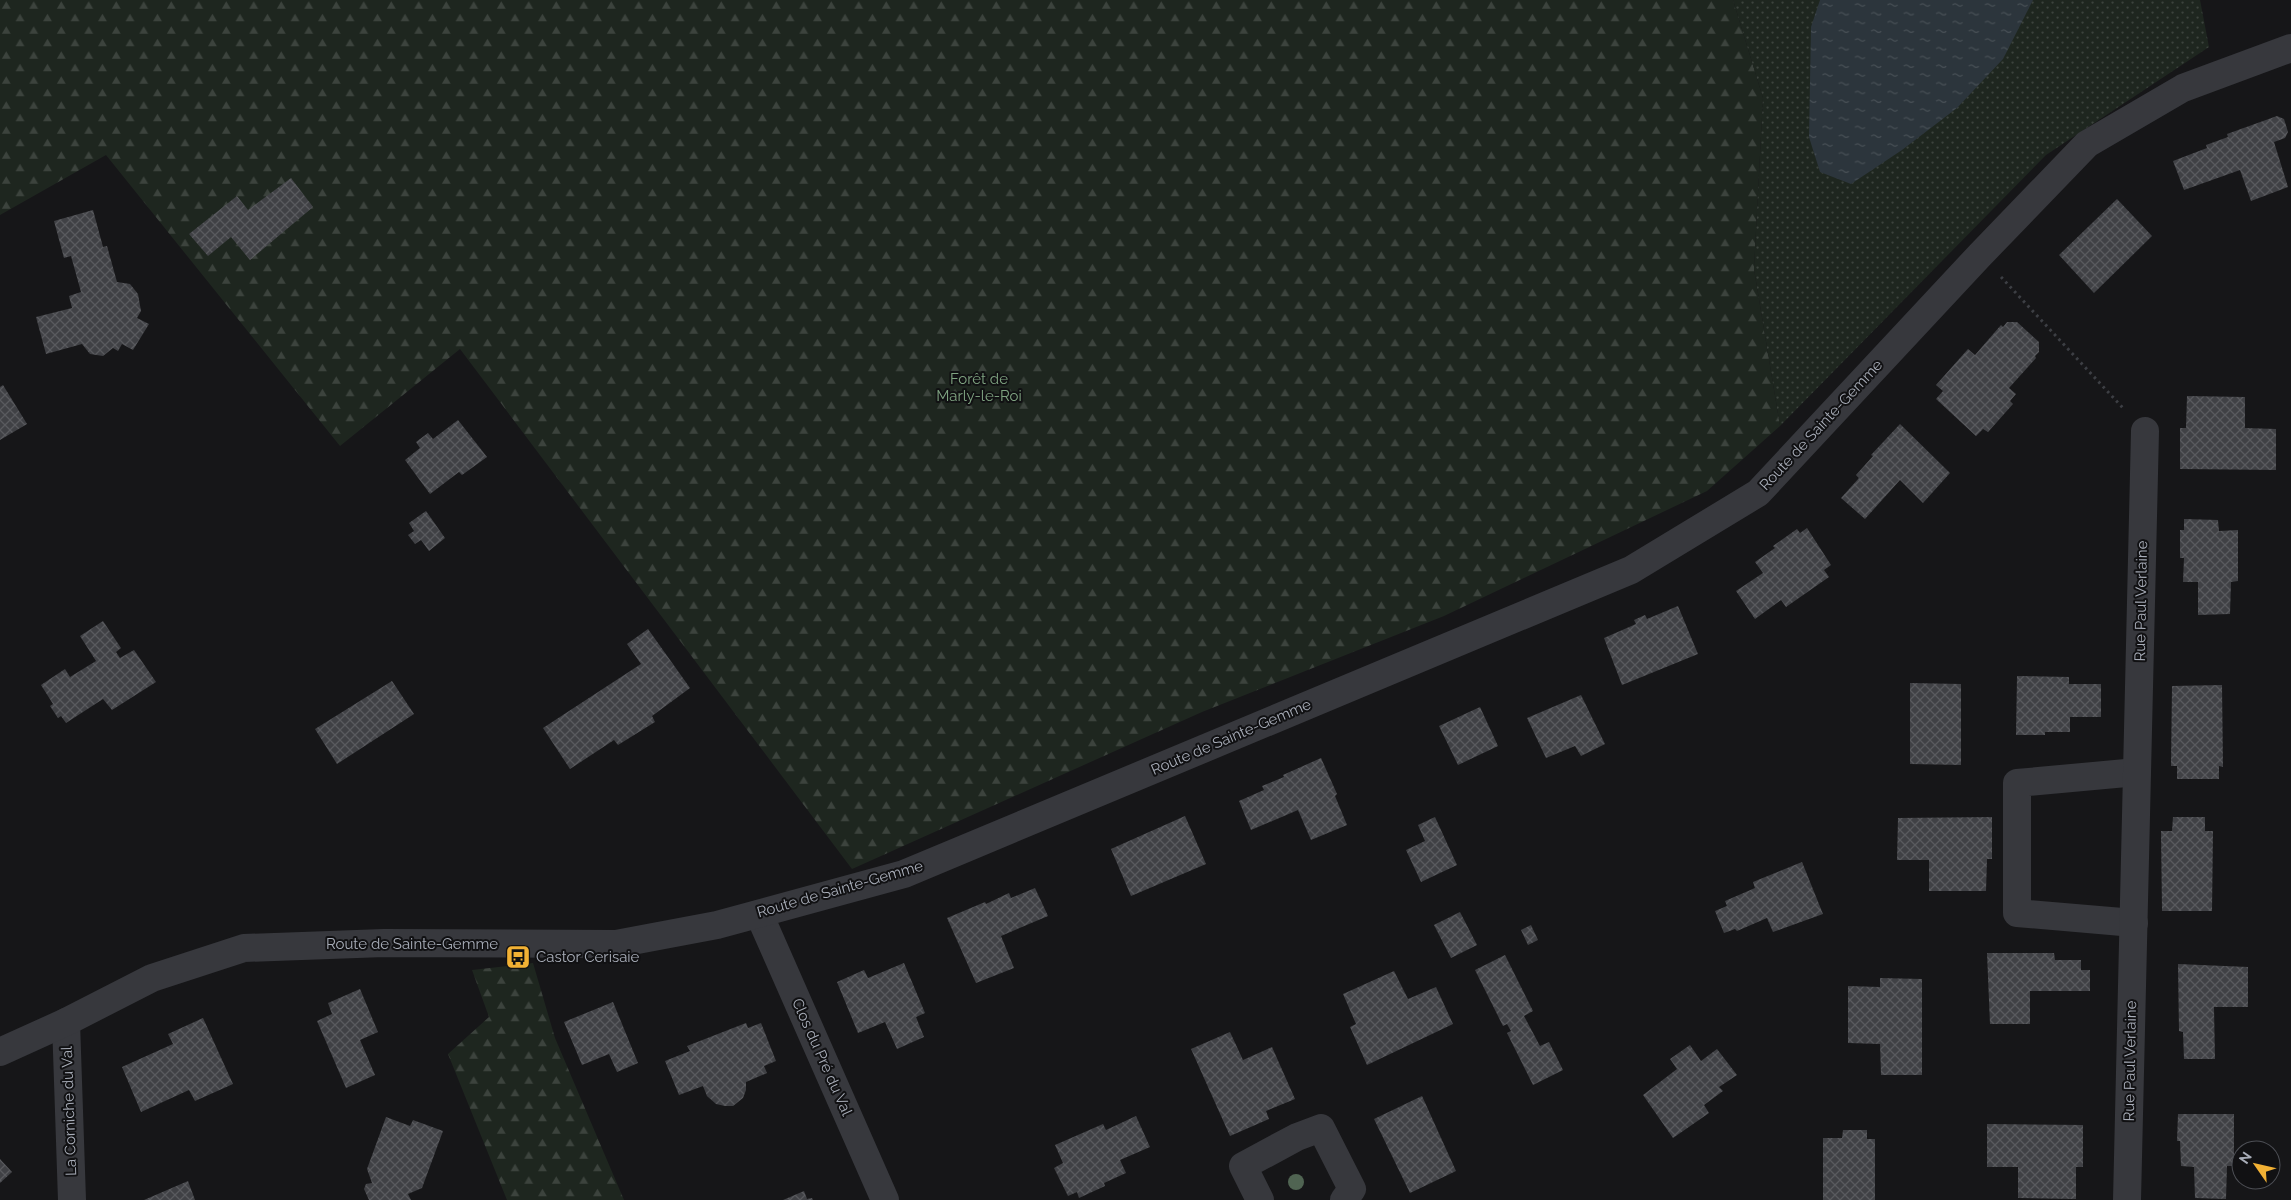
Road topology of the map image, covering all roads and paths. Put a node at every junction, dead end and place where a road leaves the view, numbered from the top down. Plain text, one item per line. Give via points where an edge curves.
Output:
1 (2291, 48) edge
2 (1980, 255) junction
3 (2145, 430) joint
4 (2137, 772) junction
5 (759, 914) junction
6 (2134, 923) junction
7 (66, 1022) junction
8 (0, 1052) edge
9 (72, 1200) edge
10 (886, 1200) edge
11 (1260, 1200) edge
12 (1344, 1200) edge
13 (2127, 1200) edge

1 - 2 street, Route de Sainte-Gemme via 2183,88 2087,144
2 - 3 path
2 - 5 street, Route de Sainte-Gemme via 1758,492 1631,570 904,874
3 - 4 street, Rue Paul Verlaine
4 - 6 street, Rue Paul Verlaine
4 - 6 street via 2017,783 2017,913
5 - 7 street, Route de Sainte-Gemme via 616,944 384,943 244,948 152,978
5 - 10 street, Clos du Pré du Val
6 - 13 street, Rue Paul Verlaine
7 - 8 street, Route de Sainte-Gemme
7 - 9 street, La Corniche du Val
11 - 12 street via 1243,1166 1321,1128 1352,1188

